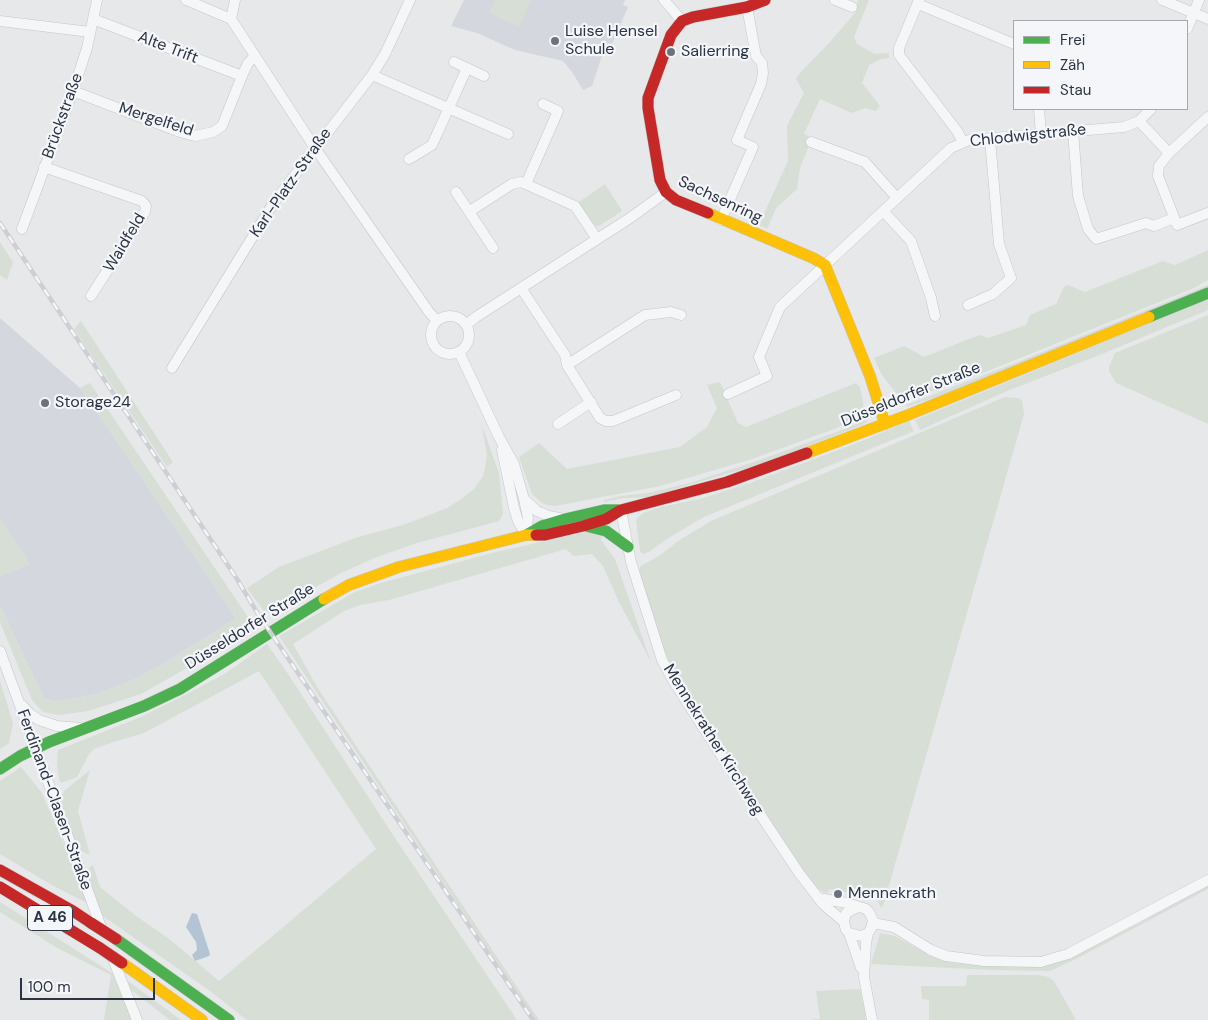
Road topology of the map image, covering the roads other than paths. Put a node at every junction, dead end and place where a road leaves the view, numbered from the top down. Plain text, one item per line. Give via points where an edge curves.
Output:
1 (97, 0) edge
2 (186, 0) edge
3 (235, 0) edge
4 (410, 0) edge
5 (664, 0) edge
6 (765, 0) edge
7 (836, 0) edge
8 (1162, 0) edge
9 (1200, 0) edge
10 (918, 2) edge
11 (747, 7) junction
12 (852, 7) dead end
13 (1193, 13) junction
14 (231, 18) junction
15 (93, 19) junction
16 (1208, 19) edge
17 (0, 21) edge
18 (682, 21) junction
19 (1188, 26) edge
20 (90, 32) junction
21 (1013, 44) edge
22 (256, 56) junction
23 (454, 62) dead end
24 (467, 68) junction
25 (372, 75) junction
26 (242, 76) junction
27 (484, 76) dead end
28 (73, 91) junction
29 (543, 104) dead end
30 (448, 108) junction
31 (1039, 110) edge
32 (1150, 110) edge
33 (1208, 117) edge
34 (1139, 121) junction
35 (1073, 131) junction
36 (508, 134) dead end
37 (1041, 135) junction
38 (990, 139) junction
39 (811, 142) dead end
40 (963, 142) junction
41 (315, 148) junction
42 (1169, 153) junction
43 (409, 159) dead end
44 (44, 166) junction
45 (526, 184) junction
46 (456, 192) dead end
47 (666, 192) junction
48 (897, 198) junction
49 (883, 211) junction
50 (470, 212) junction
51 (1208, 213) edge
52 (1174, 218) junction
53 (721, 220) junction
54 (22, 230) dead end
55 (597, 239) junction
56 (493, 248) dead end
57 (825, 265) junction
58 (522, 288) junction
59 (1208, 293) edge
60 (91, 296) dead end
61 (968, 305) dead end
62 (681, 315) dead end
63 (935, 316) dead end
64 (437, 321) junction
65 (466, 325) junction
66 (459, 352) junction
67 (567, 365) junction
68 (172, 368) dead end
69 (728, 394) dead end
70 (676, 395) dead end
71 (591, 402) junction
72 (558, 424) dead end
73 (885, 424) junction
74 (499, 437) junction
75 (524, 499) junction
76 (621, 510) junction
77 (565, 519) junction
78 (583, 526) junction
79 (526, 535) junction
80 (628, 548) junction
81 (0, 651) edge
82 (19, 702) junction
83 (83, 728) junction
84 (36, 748) junction
85 (0, 769) edge
86 (0, 870) edge
87 (1208, 880) edge
88 (0, 888) edge
89 (818, 898) junction
90 (858, 907) junction
91 (844, 922) junction
92 (873, 923) junction
93 (868, 932) junction
94 (849, 933) junction
95 (864, 977) junction
96 (136, 1020) edge
97 (202, 1020) edge
98 (229, 1020) edge
99 (872, 1020) edge

1 - 15 street, Brückstraße
2 - 14 street
3 - 14 street
4 - 25 street, Karl-Platz-Straße
5 - 18 street
6 - 11 main road
7 - 12 street
8 - 13 street
9 - 13 street
10 - 21 street
10 - 40 street via 898,48 899,55
11 - 18 main road via 693,16
11 - 53 street via 756,56 762,63 763,73 737,140 753,147
13 - 16 street
13 - 19 street
14 - 22 street
15 - 20 street, Brückstraße
15 - 26 street, Alte Trift
17 - 20 street
18 - 47 main road via 671,35 648,98 660,180
20 - 28 street, Brückstraße
22 - 26 street, Mergelfeld via 248,63
22 - 41 street
23 - 24 street
24 - 27 street
24 - 30 street
25 - 30 street
25 - 41 street, Karl-Platz-Straße
26 - 28 street, Mergelfeld via 222,126 196,136
28 - 44 street, Brückstraße
29 - 45 street via 558,111
30 - 36 street
30 - 43 street via 432,145
31 - 37 street
32 - 34 street, Chlodwigstraße
33 - 42 street
34 - 35 street, Chlodwigstraße via 1124,127
34 - 42 street
35 - 37 street, Chlodwigstraße
35 - 52 street via 1078,196 1088,229 1096,239 1146,223 1154,226
37 - 38 street, Chlodwigstraße
38 - 40 street, Chlodwigstraße
38 - 61 street via 1000,244 1011,278 993,294
39 - 48 street via 865,162
40 - 48 street, Chlodwigstraße via 951,148
41 - 64 street
41 - 68 street, Karl-Platz-Straße via 274,202
42 - 52 street via 1160,166 1158,176
44 - 54 street, Brückstraße
44 - 60 street, Waidfeld via 142,201 146,206
45 - 50 street via 512,184
45 - 55 street via 575,206
46 - 50 street
47 - 53 main road, Sachsenring via 676,200
47 - 55 street, Sachsenring
48 - 49 street, Chlodwigstraße
49 - 57 street, Chlodwigstraße
49 - 63 street via 911,240
50 - 56 street
51 - 52 street via 1177,225
53 - 57 main road, Sachsenring
55 - 58 street, Sachsenring
57 - 69 street, Chlodwigstraße via 780,307 758,357 766,376
57 - 73 main road via 870,376
58 - 65 street, Sachsenring
58 - 67 street via 565,355
59 - 73 main road, Düsseldorfer Straße
62 - 67 street via 671,312 645,316
64 - 65 street via 450,316
64 - 66 street via 431,331 434,345 447,354
65 - 66 street via 469,337
66 - 74 street
67 - 71 street
70 - 71 street via 612,421 600,418
71 - 72 street
73 - 76 main road, Düsseldorfer Straße via 727,482
74 - 75 street via 514,464
74 - 79 street via 514,508
75 - 77 street via 537,511
75 - 79 street via 528,518
76 - 77 main road, Düsseldorfer Straße via 604,510
76 - 78 main road, Düsseldorfer Straße
76 - 80 street, Mennekrather Kirchweg
77 - 79 main road, Düsseldorfer Straße
78 - 79 main road, Düsseldorfer Straße via 545,535
78 - 80 main road via 606,531
79 - 83 main road, Düsseldorfer Straße via 407,565 349,585 180,690
80 - 89 street, Mennekrather Kirchweg via 662,660 732,772
81 - 82 street, Ferdinand-Clasen-Straße
82 - 83 street, Ferdinand-Clasen-Straße via 39,720 57,726
82 - 84 street, Ferdinand-Clasen-Straße
83 - 84 main road, Düsseldorfer Straße
84 - 85 main road, Düsseldorfer Straße
84 - 96 street, Ferdinand-Clasen-Straße
86 - 98 main road, A 46, bridge via 116,939
87 - 92 street via 1068,954 1041,962 946,956 894,927
88 - 97 main road, A 46, bridge via 100,948
89 - 90 street
89 - 91 street, Mennekrather Kirchweg
90 - 91 street via 846,913
90 - 92 street via 869,912
91 - 94 street, Mennekrather Kirchweg
92 - 93 street
93 - 94 street via 861,936
93 - 95 street
94 - 95 street
95 - 99 street

